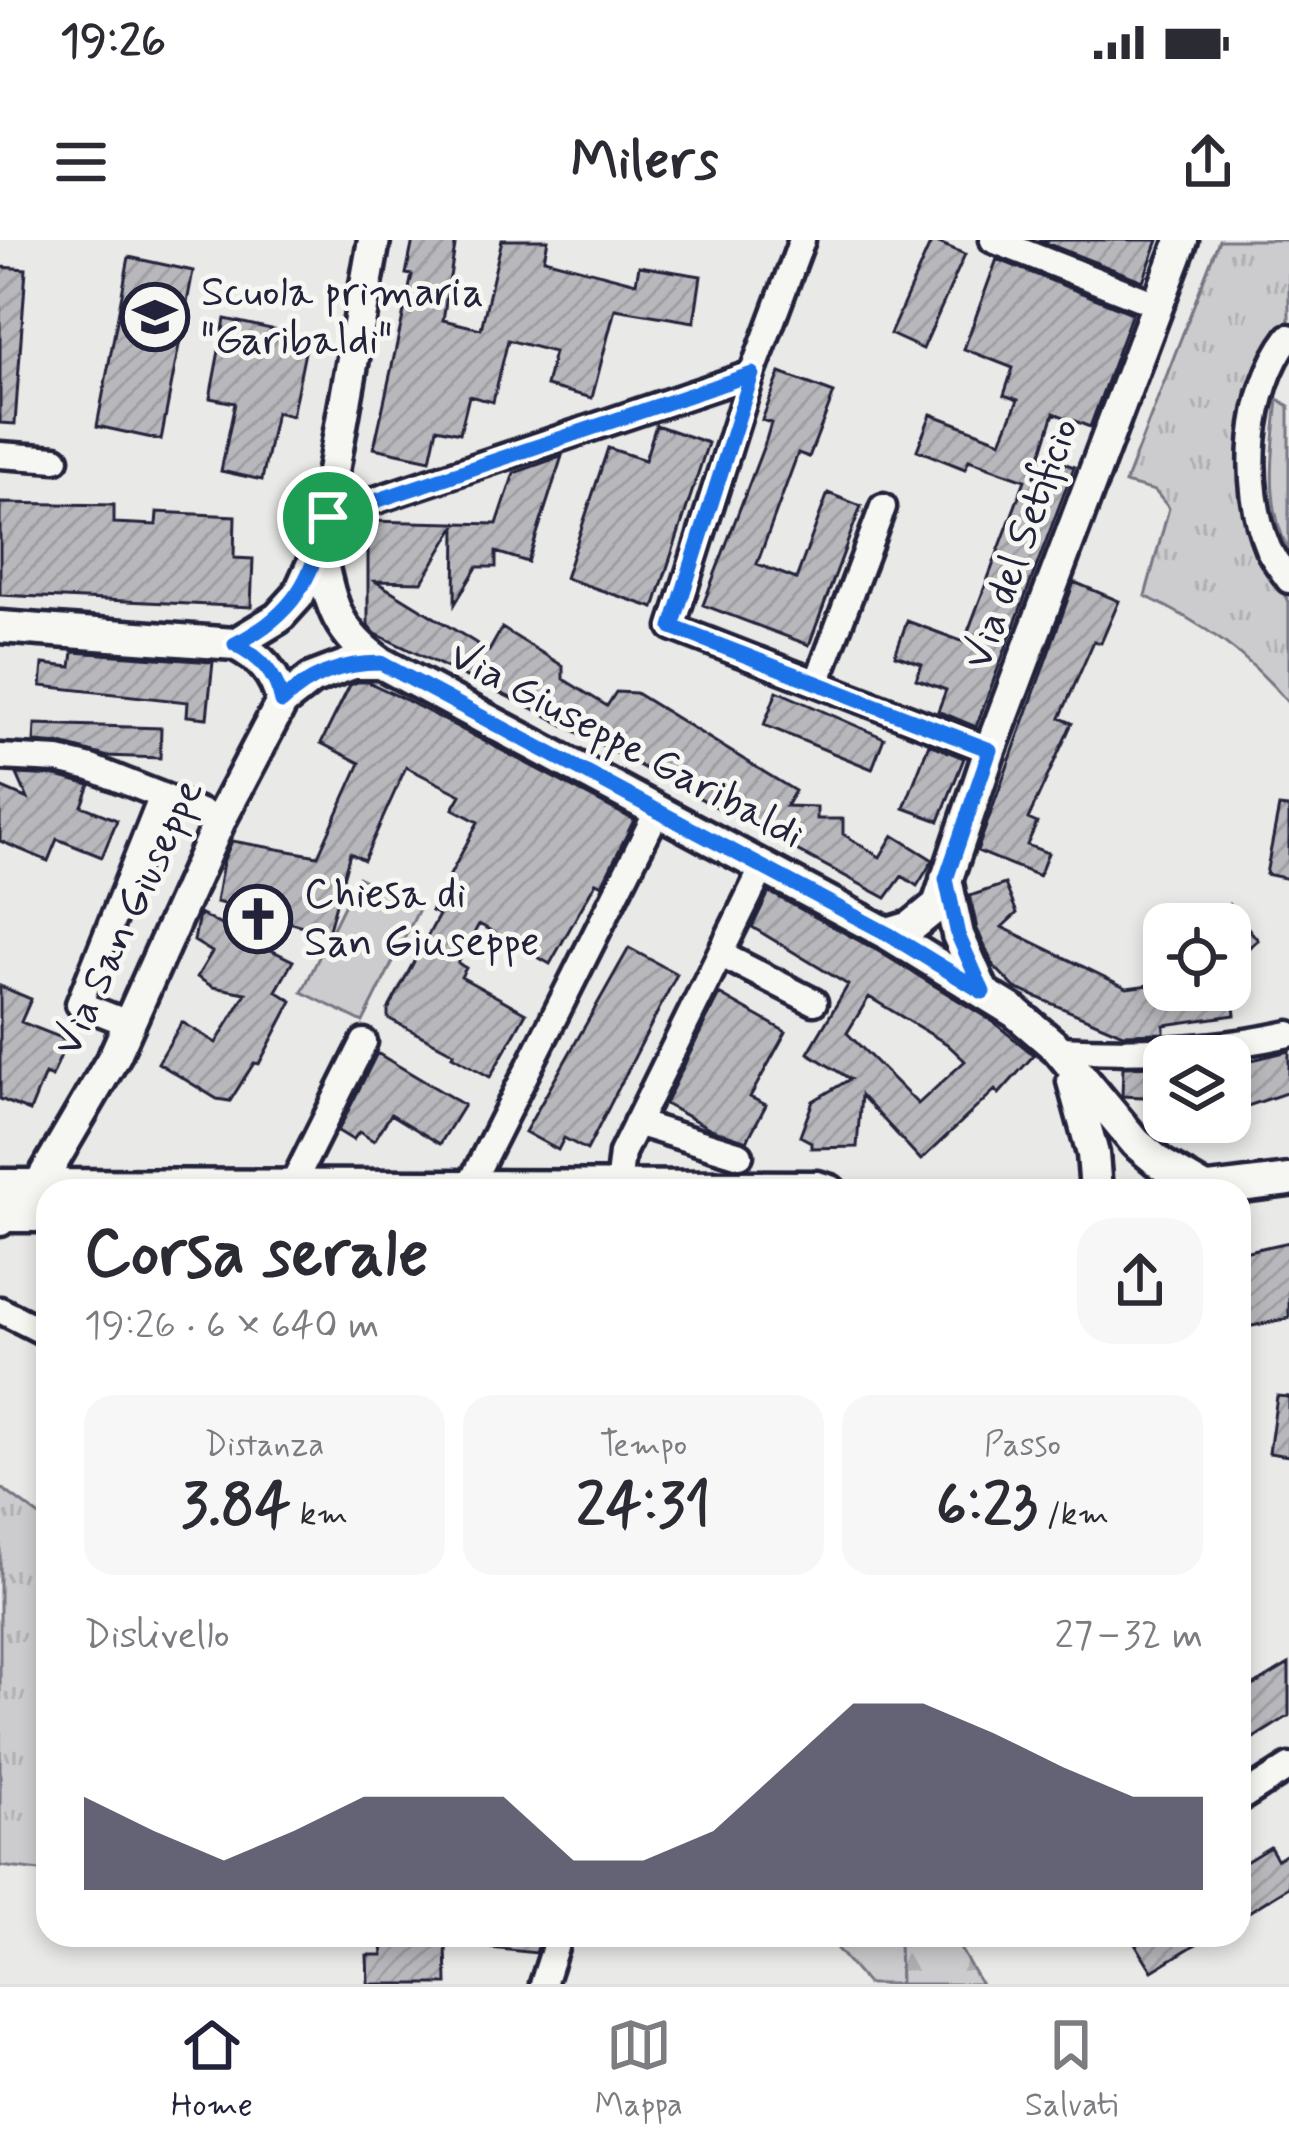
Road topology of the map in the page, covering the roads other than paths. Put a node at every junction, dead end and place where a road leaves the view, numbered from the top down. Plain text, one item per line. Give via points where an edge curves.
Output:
1 (374, 240) edge
2 (802, 240) edge
3 (992, 240) edge
4 (1182, 240) edge
5 (1157, 305) junction
6 (1289, 338) edge
7 (752, 374) junction
8 (0, 455) edge
9 (56, 459) dead end
10 (883, 507) dead end
11 (328, 517) junction
12 (320, 550) junction
13 (1289, 580) edge
14 (0, 627) edge
15 (235, 644) junction
16 (381, 663) junction
17 (817, 683) junction
18 (282, 702) junction
19 (990, 750) junction
20 (0, 758) edge
21 (162, 796) junction
22 (658, 810) junction
23 (220, 820) junction
24 (764, 867) junction
25 (946, 879) junction
26 (888, 934) junction
27 (720, 954) junction
28 (983, 992) junction
29 (814, 1002) dead end
30 (130, 1024) junction
31 (1289, 1034) edge
32 (364, 1042) dead end
33 (1058, 1048) junction
34 (1110, 1052) junction
35 (1093, 1095) junction
36 (637, 1123) junction
37 (740, 1155) dead end
38 (42, 1179) edge
39 (296, 1179) edge
40 (473, 1179) edge
41 (619, 1179) edge
42 (1095, 1179) edge
43 (1184, 1179) edge
44 (1289, 1180) edge
45 (1251, 1185) edge
46 (36, 1187) edge
47 (1, 1209) edge
48 (36, 1214) edge
49 (0, 1310) edge
50 (36, 1328) edge
51 (1289, 1767) edge
52 (1251, 1791) edge
53 (555, 1947) edge
54 (543, 1984) edge

1 - 11 main road
2 - 7 street
3 - 5 street
4 - 5 main road, Via del Setificio
5 - 19 main road, Via del Setificio
6 - 13 street via 1258,395 1253,452 1268,549
7 - 11 street
7 - 17 street via 672,627
8 - 9 street
10 - 17 street
11 - 12 main road
12 - 15 main road via 298,596
12 - 16 main road, Via Giuseppe Garibaldi via 343,630
14 - 15 main road
15 - 18 main road via 266,667
16 - 18 main road via 353,663 311,679
16 - 22 main road, Via Giuseppe Garibaldi
17 - 19 street
18 - 23 main road, Via San Giuseppe
19 - 25 main road, Via del Setificio
20 - 21 street via 58,760
21 - 23 street
21 - 30 street via 79,1004
22 - 24 main road, Via Giuseppe Garibaldi
22 - 40 street
23 - 30 main road, Via San Giuseppe
24 - 26 main road, Via Giuseppe Garibaldi
24 - 27 street
25 - 26 main road, Via del Setificio via 938,905
25 - 28 main road via 958,935
26 - 28 main road, Via Giuseppe Garibaldi
27 - 29 street
27 - 36 street
28 - 33 main road, Via Giuseppe Garibaldi
30 - 38 main road, Via San Giuseppe
31 - 34 street
32 - 39 street
33 - 34 street
33 - 35 main road
33 - 42 main road via 1081,1104
34 - 35 street via 1096,1070
35 - 43 main road via 1136,1143
36 - 37 street
36 - 41 street
44 - 45 main road
46 - 47 main road
47 - 48 main road
49 - 50 street
51 - 52 street
53 - 54 street

